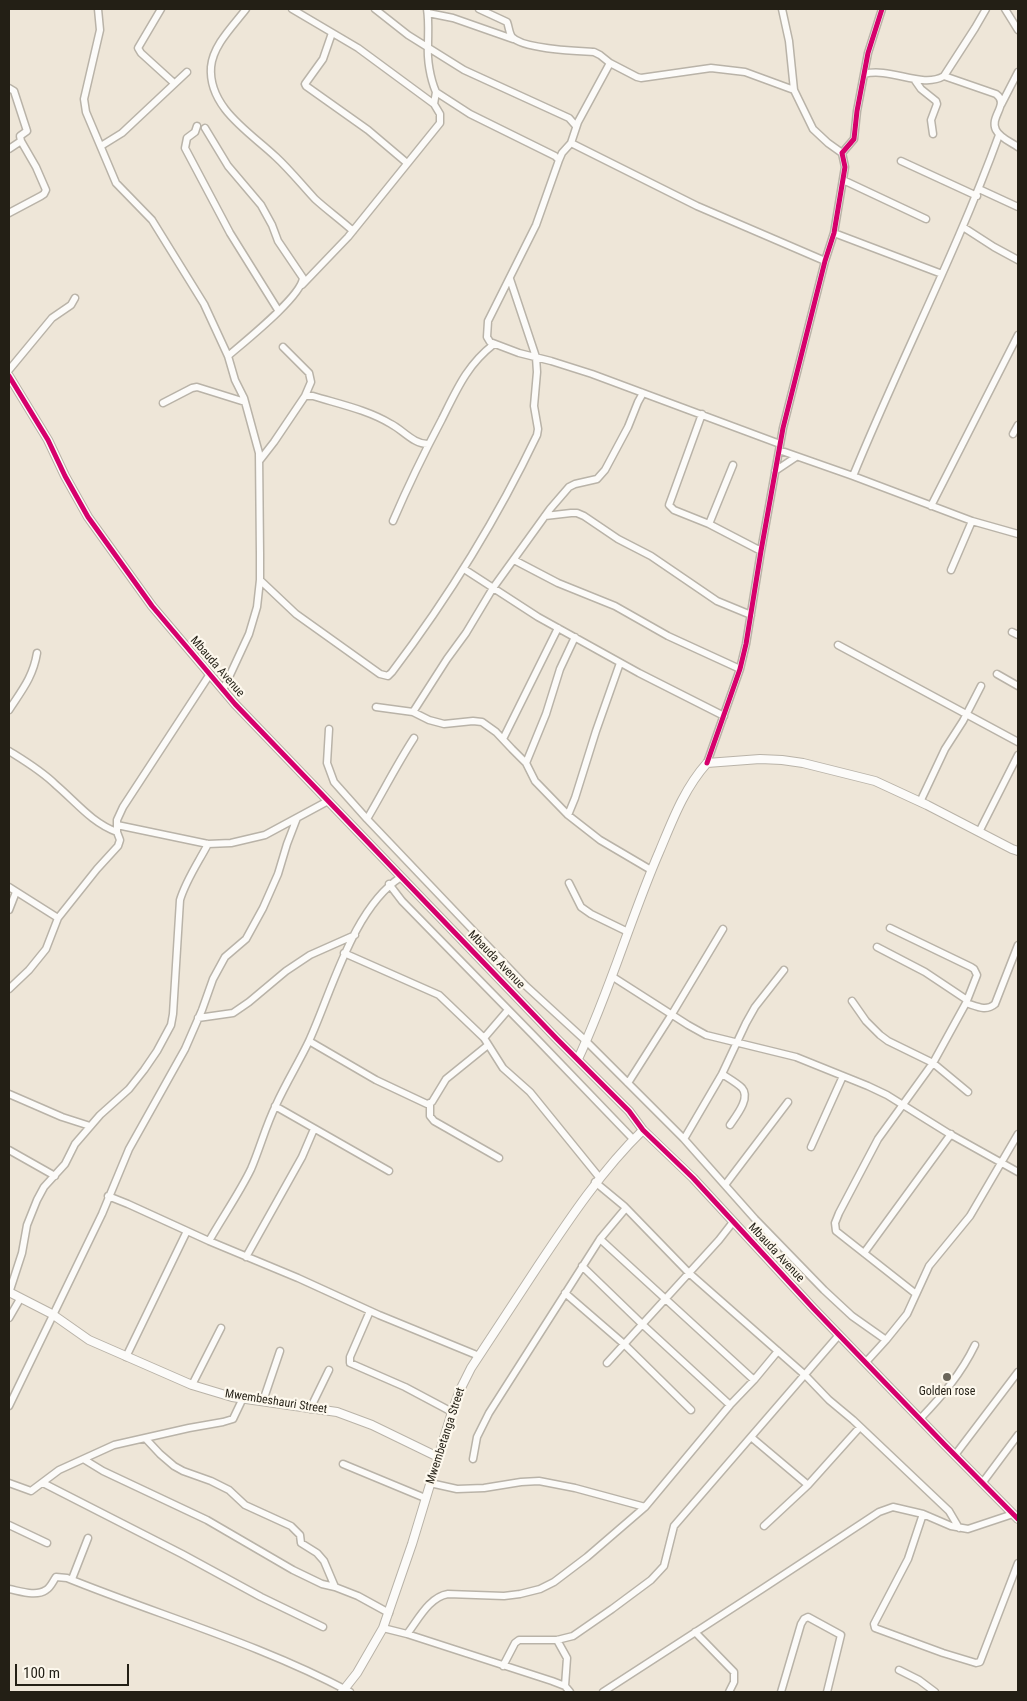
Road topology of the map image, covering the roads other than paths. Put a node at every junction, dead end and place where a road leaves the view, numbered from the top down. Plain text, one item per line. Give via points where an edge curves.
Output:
1 (98, 9) edge
2 (161, 9) edge
3 (246, 9) edge
4 (292, 9) edge
5 (375, 9) edge
6 (479, 9) edge
7 (782, 9) edge
8 (882, 9) edge
9 (986, 9) edge
10 (1005, 9) edge
11 (428, 11) edge
12 (1018, 30) edge
13 (332, 33) junction
14 (514, 39) junction
15 (428, 48) junction
16 (610, 63) junction
17 (187, 72) dead end
18 (1018, 72) edge
19 (864, 74) junction
20 (944, 76) junction
21 (914, 79) junction
22 (174, 83) junction
23 (9, 88) edge
24 (794, 90) junction
25 (436, 92) junction
26 (434, 104) junction
27 (1001, 106) junction
28 (198, 126) dead end
29 (576, 126) junction
30 (205, 128) dead end
31 (933, 134) dead end
32 (999, 135) junction
33 (21, 141) junction
34 (571, 144) junction
35 (101, 146) junction
36 (1018, 147) edge
37 (9, 148) edge
38 (842, 153) junction
39 (559, 160) junction
40 (901, 161) dead end
41 (408, 163) junction
42 (843, 180) junction
43 (978, 192) junction
44 (1018, 207) edge
45 (9, 213) edge
46 (926, 219) dead end
47 (963, 227) junction
48 (353, 231) junction
49 (834, 233) junction
50 (825, 260) junction
51 (1018, 260) edge
52 (942, 274) junction
53 (510, 278) junction
54 (301, 286) junction
55 (75, 298) dead end
56 (278, 310) junction
57 (1018, 335) edge
58 (494, 344) junction
59 (283, 347) dead end
60 (228, 356) junction
61 (536, 357) junction
62 (9, 370) edge
63 (9, 376) edge
64 (643, 393) junction
65 (305, 396) junction
66 (245, 402) junction
67 (163, 403) dead end
68 (702, 414) junction
69 (1018, 425) edge
70 (1013, 434) dead end
71 (429, 444) junction
72 (780, 447) junction
73 (796, 457) junction
74 (260, 460) junction
75 (734, 465) dead end
76 (775, 471) junction
77 (853, 476) junction
78 (931, 506) junction
79 (545, 516) junction
80 (393, 521) dead end
81 (972, 521) junction
82 (709, 524) junction
83 (1018, 534) edge
84 (761, 551) junction
85 (514, 560) junction
86 (464, 569) junction
87 (950, 570) dead end
88 (260, 580) junction
89 (493, 588) junction
90 (751, 615) junction
91 (558, 628) junction
92 (575, 637) junction
93 (838, 645) dead end
94 (37, 653) dead end
95 (620, 663) junction
96 (740, 668) junction
97 (210, 674) junction
98 (996, 674) dead end
99 (981, 686) dead end
100 (1018, 686) edge
101 (223, 690) junction
102 (376, 707) dead end
103 (9, 710) edge
104 (413, 712) junction
105 (967, 714) junction
106 (724, 716) junction
107 (329, 729) dead end
108 (414, 738) dead end
109 (503, 739) junction
110 (1018, 742) edge
111 (9, 751) edge
112 (1018, 756) edge
113 (526, 764) junction
114 (707, 764) junction
115 (328, 801) junction
116 (920, 802) junction
117 (568, 816) junction
118 (297, 818) junction
119 (367, 819) junction
120 (118, 828) junction
121 (978, 832) junction
122 (208, 844) junction
123 (1018, 851) edge
124 (651, 870) junction
125 (401, 877) junction
126 (569, 883) dead end
127 (389, 884) junction
128 (9, 887) edge
129 (16, 892) junction
130 (9, 910) edge
131 (58, 918) junction
132 (890, 928) dead end
133 (723, 929) dead end
134 (628, 932) junction
135 (354, 935) junction
136 (1018, 945) edge
137 (877, 947) dead end
138 (344, 953) junction
139 (784, 970) dead end
140 (613, 977) junction
141 (9, 989) edge
142 (852, 1001) dead end
143 (967, 1002) junction
144 (508, 1010) junction
145 (672, 1014) junction
146 (198, 1018) junction
147 (484, 1038) junction
148 (309, 1041) junction
149 (586, 1041) junction
150 (736, 1043) junction
151 (488, 1045) junction
152 (578, 1059) junction
153 (933, 1063) junction
154 (722, 1074) junction
155 (843, 1076) junction
156 (628, 1083) junction
157 (968, 1092) dead end
158 (9, 1094) edge
159 (788, 1102) dead end
160 (430, 1103) junction
161 (902, 1104) junction
162 (275, 1106) junction
163 (730, 1125) dead end
164 (90, 1126) junction
165 (314, 1128) junction
166 (643, 1130) junction
167 (951, 1134) junction
168 (1018, 1134) edge
169 (684, 1138) junction
170 (633, 1139) junction
171 (811, 1148) dead end
172 (9, 1150) edge
173 (498, 1158) dead end
174 (1001, 1163) junction
175 (389, 1171) dead end
176 (1018, 1172) edge
177 (55, 1176) junction
178 (597, 1180) junction
179 (724, 1185) junction
180 (108, 1196) junction
181 (626, 1208) junction
182 (733, 1222) junction
183 (187, 1231) junction
184 (600, 1239) junction
185 (208, 1241) junction
186 (864, 1254) junction
187 (246, 1257) junction
188 (582, 1266) junction
189 (689, 1273) junction
190 (9, 1292) edge
191 (565, 1293) junction
192 (916, 1294) junction
193 (666, 1298) junction
194 (20, 1299) junction
195 (370, 1311) junction
196 (52, 1314) junction
197 (9, 1318) edge
198 (642, 1324) junction
199 (221, 1328) dead end
200 (839, 1336) junction
201 (886, 1340) junction
202 (624, 1344) junction
203 (975, 1345) dead end
204 (280, 1351) dead end
205 (778, 1351) junction
206 (479, 1356) junction
207 (126, 1357) junction
208 (866, 1362) junction
209 (607, 1363) dead end
210 (329, 1370) dead end
211 (1018, 1372) edge
212 (805, 1375) junction
213 (754, 1380) junction
214 (192, 1385) junction
215 (243, 1398) junction
216 (263, 1401) junction
217 (730, 1405) junction
218 (9, 1406) edge
219 (310, 1408) junction
220 (691, 1410) dead end
221 (452, 1412) junction
222 (920, 1419) junction
223 (860, 1426) junction
224 (1018, 1435) edge
225 (751, 1437) junction
226 (146, 1439) junction
227 (955, 1455) junction
228 (438, 1457) junction
229 (473, 1459) dead end
230 (85, 1460) junction
231 (344, 1464) dead end
232 (9, 1482) edge
233 (983, 1482) junction
234 (44, 1483) junction
235 (430, 1483) junction
236 (808, 1485) junction
237 (425, 1498) junction
238 (645, 1507) junction
239 (923, 1514) junction
240 (1016, 1517) edge
241 (9, 1525) edge
242 (764, 1526) dead end
243 (959, 1528) junction
244 (88, 1538) dead end
245 (47, 1543) dead end
246 (1018, 1564) edge
247 (72, 1579) junction
248 (335, 1587) junction
249 (9, 1589) edge
250 (389, 1613) junction
251 (323, 1628) dead end
252 (383, 1628) junction
253 (694, 1632) junction
254 (407, 1634) junction
255 (557, 1640) junction
256 (503, 1666) junction
257 (899, 1670) dead end
258 (565, 1686) junction
259 (612, 1686) junction
260 (346, 1691) edge
261 (570, 1692) edge
262 (603, 1692) edge
263 (617, 1692) edge
264 (729, 1692) edge
265 (781, 1692) edge
266 (827, 1692) edge
267 (935, 1692) edge

1 - 35 street via 99,36 84,104
2 - 22 street via 138,48
3 - 48 street via 213,56 211,75 219,99 237,124
4 - 13 street
5 - 15 street
6 - 14 street via 507,22
7 - 24 street
8 - 19 street
9 - 20 street
10 - 12 street
11 - 14 street
11 - 15 street
13 - 26 street via 358,48
13 - 41 street via 323,59 306,86
14 - 16 street via 537,46 594,52
15 - 25 street
15 - 29 street via 479,78 569,118
16 - 24 street via 642,78 711,68 745,72
16 - 29 street
17 - 22 street
18 - 27 street
19 - 21 street via 877,72
19 - 38 street via 854,139
20 - 21 street via 932,81
20 - 27 street via 996,94 1001,98
21 - 31 street via 936,101 931,120
22 - 35 street via 130,127
23 - 33 street via 14,91 27,129 20,136
24 - 38 street via 813,129
25 - 26 street
25 - 39 street via 470,114
26 - 41 street via 440,114 440,123
27 - 32 street via 994,124
28 - 56 street via 187,138 186,148 230,232
29 - 34 street
30 - 54 street via 228,166 261,204 278,241 303,278
32 - 36 street
32 - 43 street
33 - 37 street
33 - 45 street via 46,190
34 - 39 street
34 - 50 street via 697,206
35 - 60 street via 116,183 152,220 198,294
38 - 42 street
39 - 53 street via 536,225
40 - 43 street
41 - 48 street
42 - 46 street
42 - 49 street
43 - 44 street
43 - 47 street
47 - 51 street
47 - 52 street
48 - 54 street
49 - 50 street
49 - 52 street
50 - 72 street
52 - 77 street
53 - 58 street via 488,321 487,338
53 - 61 street
54 - 56 street
55 - 62 street via 71,305 52,318
56 - 60 street
57 - 78 street
58 - 61 street
58 - 71 street via 475,360 464,376
59 - 65 street via 311,377
60 - 66 street
61 - 64 street
61 - 86 street via 534,406 537,434 502,505
63 - 97 street, Mbauda Avenue via 48,440 88,517 152,606
64 - 68 street
64 - 79 street via 599,478 569,488
65 - 71 street via 374,416 421,444
65 - 74 street
66 - 67 street via 197,387
66 - 74 street
68 - 72 street
68 - 82 street via 668,505
69 - 70 street
71 - 80 street
72 - 73 street
72 - 76 street
73 - 76 street
73 - 77 street
74 - 88 street
75 - 82 street
76 - 84 street
77 - 78 street
78 - 81 street
79 - 85 street
79 - 90 street via 571,513 584,516 652,556 717,601
81 - 83 street
81 - 87 street
82 - 84 street
84 - 90 street
85 - 89 street
85 - 96 street
86 - 88 street via 388,676 380,674 296,614
86 - 89 street
88 - 101 street via 249,634
89 - 91 street
89 - 104 street
90 - 96 street
91 - 92 street
91 - 109 street
92 - 95 street
92 - 113 street
93 - 105 street
94 - 103 street via 34,668
95 - 106 street
95 - 117 street
96 - 106 street
97 - 101 street, Mbauda Avenue
97 - 120 street via 123,806
98 - 100 street
99 - 105 street
101 - 115 street, Mbauda Avenue
102 - 104 street
104 - 109 street via 444,724 482,722
105 - 110 street
105 - 116 street via 945,749
106 - 114 street
107 - 119 street via 326,763 334,782
108 - 119 street
109 - 113 street
111 - 120 street via 30,763 98,823
112 - 121 street
113 - 117 street via 535,781
114 - 116 street via 760,759 803,763 875,780
114 - 124 street via 678,806
115 - 118 street
115 - 125 street, Mbauda Avenue
116 - 121 street
117 - 124 street via 600,840
118 - 122 street via 265,835 231,843
118 - 146 street via 263,908 246,939 225,957
119 - 149 street via 526,986
120 - 122 street
120 - 131 street via 118,846
121 - 123 street
122 - 164 street via 184,884 180,900 171,1026 129,1089
124 - 134 street
125 - 127 street
125 - 152 street, Mbauda Avenue
126 - 134 street via 581,907
127 - 135 street
127 - 144 street
128 - 129 street
129 - 130 street
129 - 131 street
131 - 141 street via 46,949
132 - 143 street via 974,969 976,978
133 - 145 street
134 - 140 street
135 - 138 street
135 - 146 street via 310,955 233,1012
136 - 143 street via 995,1004 985,1009
137 - 143 street via 925,972
138 - 147 street via 439,996
138 - 148 street
139 - 150 street via 755,1007
140 - 145 street
140 - 149 street
142 - 153 street via 880,1035
143 - 153 street
144 - 147 street
144 - 170 street
145 - 150 street via 706,1034
145 - 156 street
146 - 180 street
147 - 151 street
148 - 160 street via 376,1080 421,1102
148 - 162 street
149 - 152 street
149 - 156 street
150 - 154 street
150 - 155 street via 796,1057
151 - 160 street via 446,1079
151 - 178 street via 503,1068 530,1092
152 - 166 street, Mbauda Avenue
153 - 157 street
153 - 161 street
154 - 163 street via 743,1089 745,1096
154 - 169 street
155 - 161 street
155 - 171 street
156 - 169 street
158 - 164 street
159 - 179 street
160 - 173 street via 430,1116 434,1120
161 - 167 street
161 - 186 street via 869,1155 835,1223 836,1231
162 - 165 street
162 - 185 street via 251,1169
164 - 177 street
165 - 175 street
165 - 187 street via 302,1157
166 - 170 street, Mwembetanga Street
166 - 182 street, Mbauda Avenue
167 - 174 street
167 - 186 street
168 - 174 street
169 - 179 street
170 - 178 street, Mwembetanga Street
172 - 177 street
174 - 176 street
174 - 192 street via 962,1227 929,1266
177 - 190 street via 44,1187 27,1225
178 - 181 street
178 - 206 street, Mwembetanga Street
179 - 201 street via 824,1290 852,1316
180 - 183 street
180 - 196 street
181 - 184 street
181 - 189 street
182 - 189 street
182 - 200 street, Mbauda Avenue
183 - 185 street
183 - 207 street
184 - 188 street
184 - 193 street
185 - 187 street
186 - 192 street
187 - 195 street
188 - 191 street
188 - 198 street
189 - 193 street
189 - 205 street
190 - 194 street, Mwembeshauri Street
191 - 202 street
191 - 229 street via 489,1413 477,1437
192 - 201 street via 907,1314
193 - 198 street
193 - 213 street
194 - 196 street, Mwembeshauri Street
194 - 197 street
195 - 206 street
195 - 221 street via 350,1363
196 - 207 street, Mwembeshauri Street via 89,1340
196 - 218 street
198 - 202 street
198 - 217 street
199 - 214 street
200 - 208 street, Mbauda Avenue
200 - 212 street
201 - 208 street
202 - 209 street
202 - 220 street
203 - 222 street via 947,1391
204 - 216 street
205 - 212 street
205 - 213 street
206 - 221 street, Mwembetanga Street
207 - 214 street, Mwembeshauri Street
208 - 222 street, Mbauda Avenue
210 - 219 street
211 - 227 street
212 - 223 street
212 - 225 street
213 - 217 street
214 - 215 street, Mwembeshauri Street
215 - 216 street, Mwembeshauri Street
215 - 226 street via 234,1419
216 - 219 street, Mwembeshauri Street
217 - 238 street
219 - 228 street, Mwembeshauri Street via 349,1416
221 - 228 street, Mwembetanga Street
222 - 227 street, Mbauda Avenue
223 - 236 street
223 - 243 street via 949,1511
224 - 233 street
225 - 236 street
225 - 255 street via 674,1526 664,1566 651,1580 573,1636
226 - 230 street via 114,1445
226 - 248 street via 174,1466 229,1490 246,1505 294,1528 301,1543 324,1561
227 - 233 street, Mbauda Avenue
228 - 235 street, Mwembetanga Street
230 - 234 street via 60,1470
230 - 248 street via 208,1520 293,1570
231 - 237 street
232 - 234 street via 31,1491
233 - 240 street, Mbauda Avenue
234 - 251 street
235 - 237 street, Mwembetanga Street
235 - 238 street via 456,1489 539,1481
236 - 242 street
237 - 250 street, Mwembetanga Street
238 - 254 street via 554,1582 540,1589 504,1596 441,1595
239 - 243 street
239 - 246 street via 908,1559 874,1624 875,1628 943,1653 980,1662
239 - 253 street via 893,1507 879,1512
240 - 243 street
241 - 245 street
244 - 247 street
247 - 249 street via 56,1577 50,1587 39,1593
247 - 260 street via 316,1674
248 - 250 street
250 - 252 street, Mwembetanga Street
252 - 254 street
252 - 260 street, Mwembetanga Street
253 - 259 street
253 - 264 street via 734,1672
254 - 256 street
255 - 256 street via 519,1640
255 - 258 street via 567,1658
256 - 258 street
257 - 267 street
258 - 261 street
259 - 262 street
259 - 263 street
265 - 266 street via 801,1624 808,1617 841,1634

